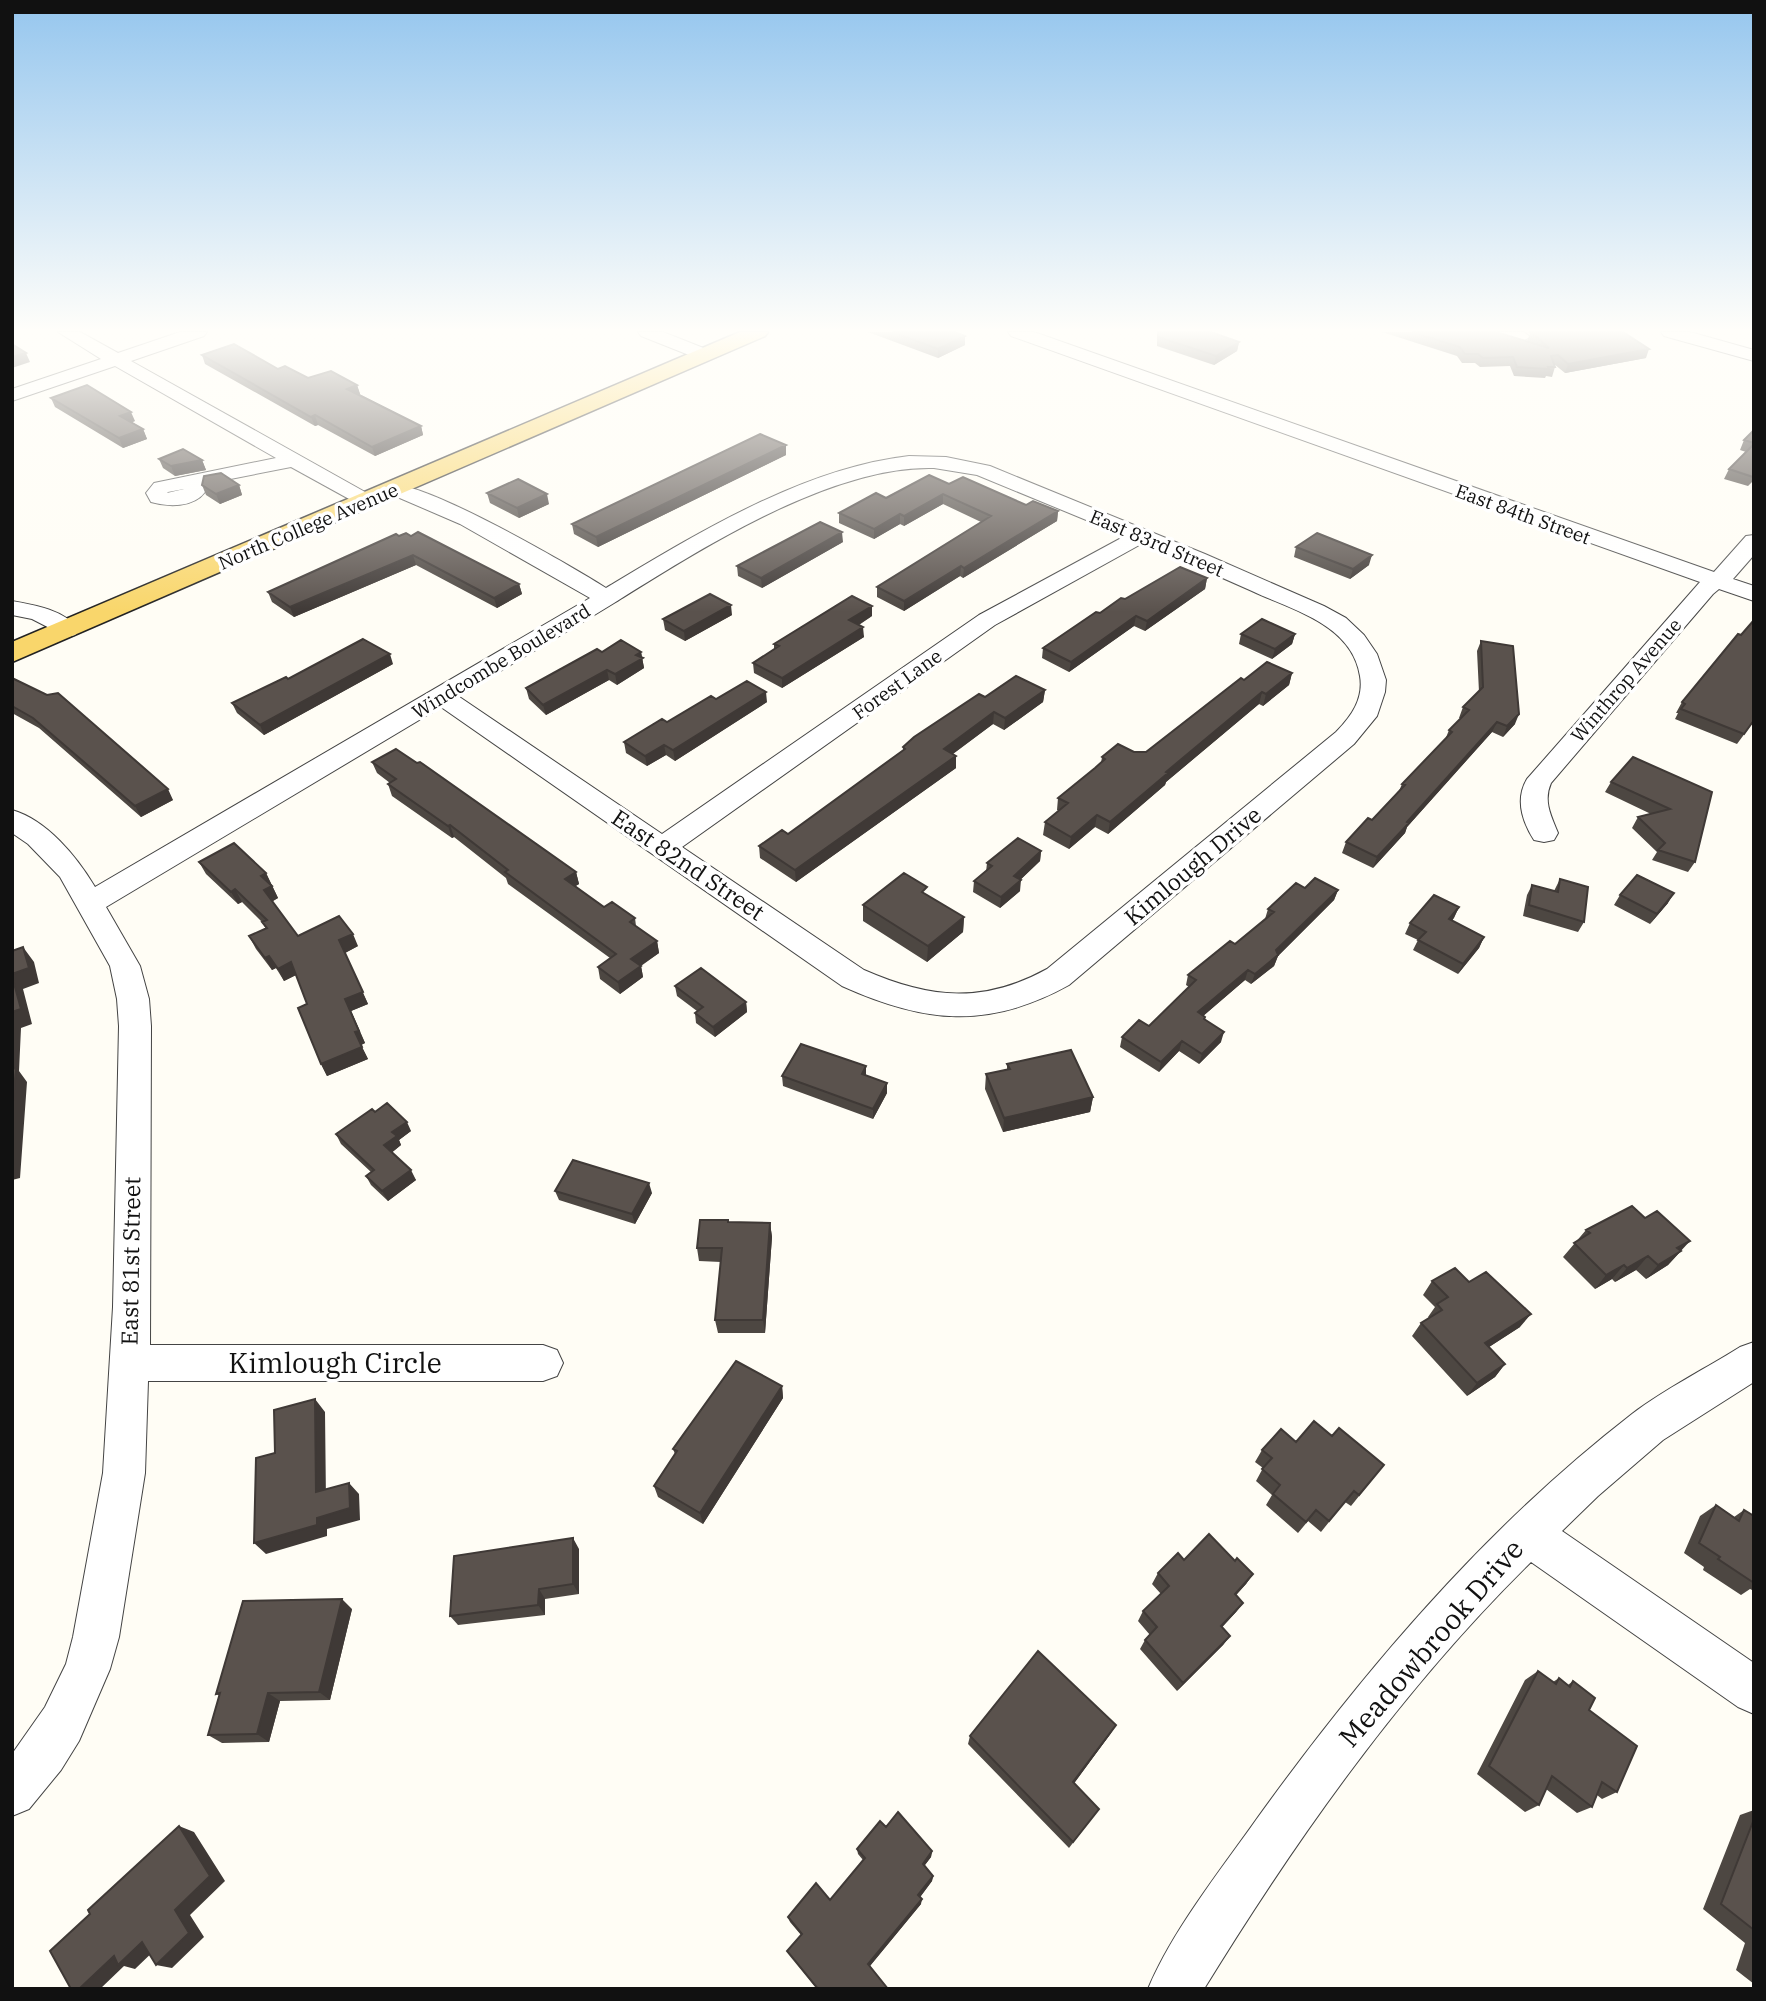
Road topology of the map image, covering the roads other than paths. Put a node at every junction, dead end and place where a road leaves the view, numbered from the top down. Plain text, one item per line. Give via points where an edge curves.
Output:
1 (232, 425) edge
2 (543, 425) edge
3 (1278, 425) edge
4 (294, 460) junction
5 (930, 461) joint
6 (194, 482) dead end
7 (396, 489) junction
8 (367, 501) junction
9 (1140, 536) junction
10 (1754, 541) edge
11 (1715, 582) junction
12 (1754, 594) edge
13 (606, 598) junction
14 (12, 608) edge
15 (67, 630) junction
16 (12, 653) edge
17 (1367, 657) joint
18 (442, 696) junction
19 (12, 819) edge
20 (1544, 833) dead end
21 (662, 847) junction
22 (89, 904) junction
23 (948, 1006) joint
24 (1754, 1360) edge
25 (128, 1363) junction
26 (543, 1363) dead end
27 (1527, 1534) junction
28 (1754, 1691) edge
29 (12, 1792) edge
30 (1174, 1989) edge

1 - 4 street
2 - 7 main road, North College Avenue
3 - 11 street, East 84th Street
4 - 6 street
4 - 8 street
5 - 9 street, East 83rd Street via 983,470
5 - 13 street, Windcombe Boulevard via 879,467 776,505
7 - 8 main road, North College Avenue
7 - 13 street via 468,519
8 - 15 main road, North College Avenue
9 - 17 street, East 83rd Street via 1317,613 1349,634
9 - 21 street, Forest Lane via 987,620
10 - 11 street, Winthrop Avenue
11 - 12 street, East 84th Street
11 - 20 street, Winthrop Avenue via 1539,779 1533,808
13 - 18 street, Windcombe Boulevard
14 - 15 street via 39,613
15 - 16 main road, North College Avenue
17 - 23 street, Kimlough Drive via 1374,696 1358,727 1161,893 1048,983 1008,1000
18 - 21 street, East 82nd Street
18 - 22 street, Windcombe Boulevard
19 - 22 street, East 81st Street via 38,837 71,871
21 - 23 street, East 82nd Street via 853,978 901,999
22 - 25 street, East 81st Street via 125,966 135,1016
24 - 27 street, Meadowbrook Drive via 1649,1426
25 - 26 street, Kimlough Circle
25 - 29 street, East 81st Street via 124,1473 96,1637 79,1690 55,1735
27 - 28 street
27 - 30 street, Meadowbrook Drive via 1435,1630 1340,1746 1261,1854

